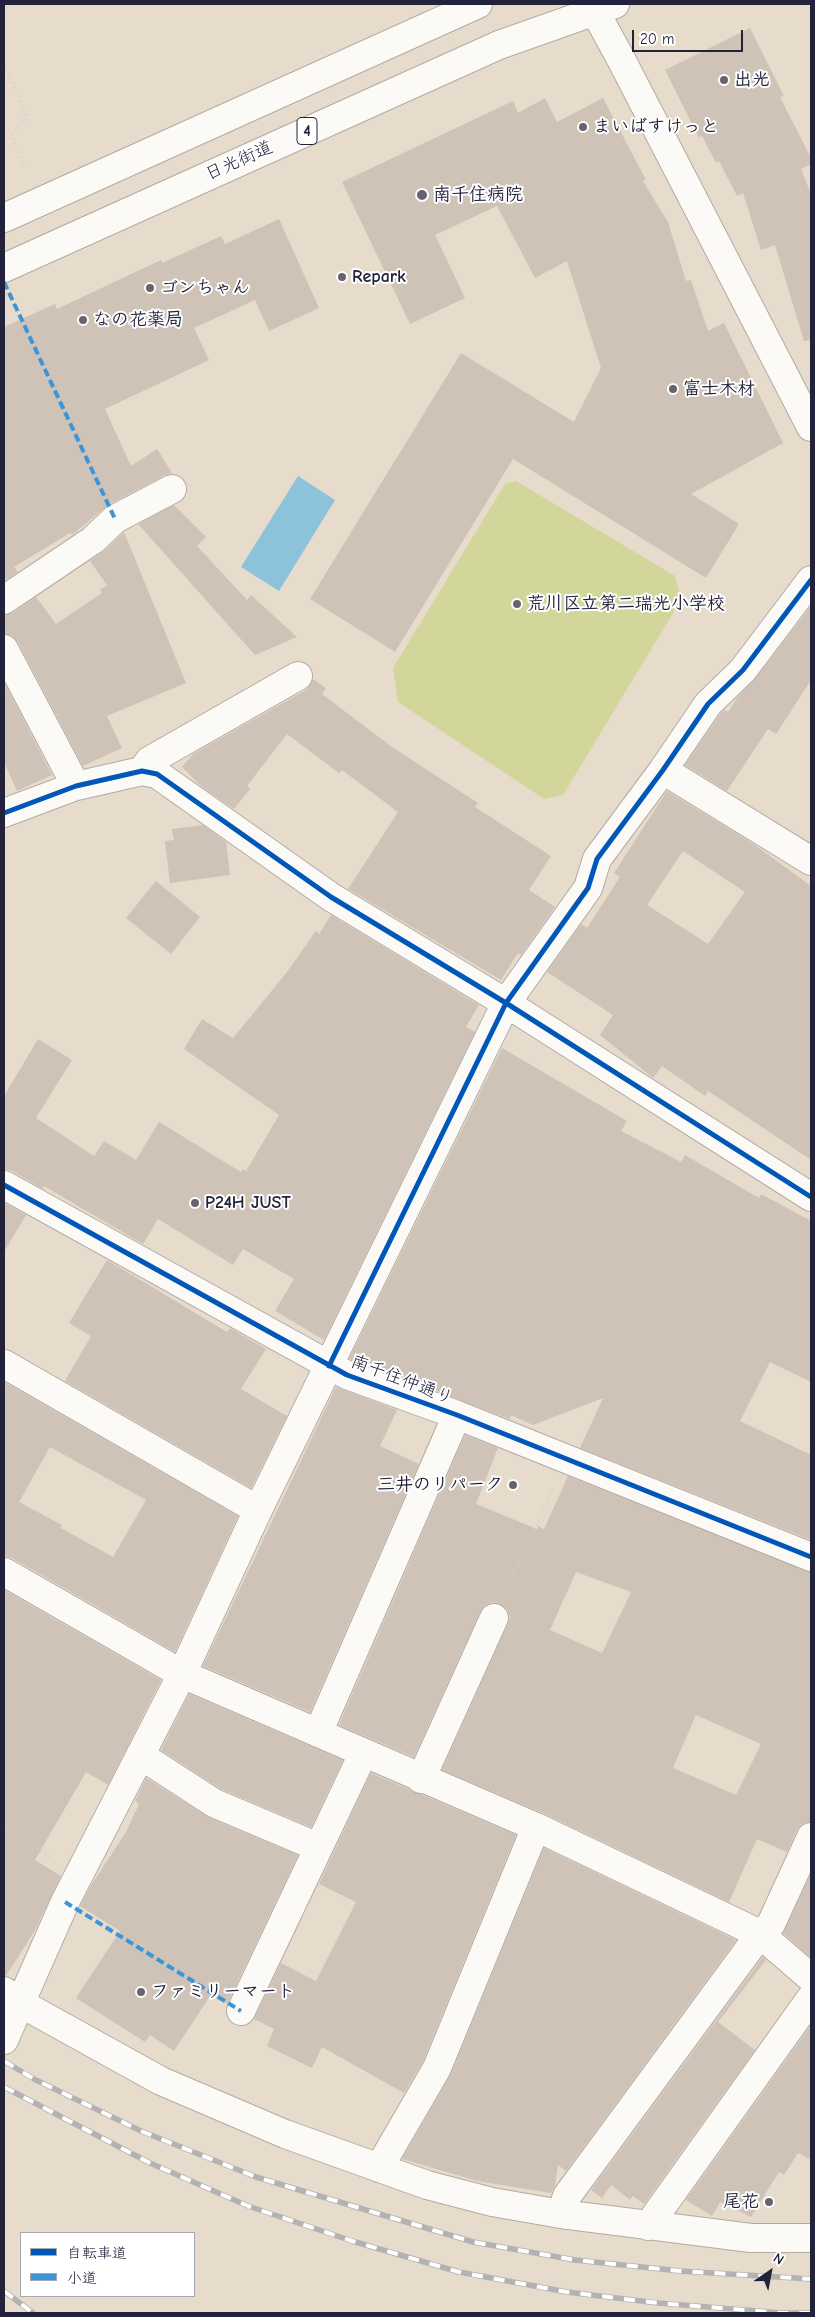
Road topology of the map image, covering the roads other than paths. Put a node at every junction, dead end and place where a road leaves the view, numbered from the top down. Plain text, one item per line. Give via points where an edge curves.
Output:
1 (478, 4) edge
2 (600, 6) edge
3 (4, 218) edge
4 (4, 268) edge
5 (811, 427) edge
6 (172, 489) dead end
7 (811, 580) edge
8 (4, 600) edge
9 (4, 649) edge
10 (298, 676) dead end
11 (663, 770) junction
12 (142, 771) junction
13 (76, 786) junction
14 (4, 812) edge
15 (811, 861) edge
16 (506, 1004) junction
17 (4, 1185) edge
18 (811, 1196) edge
19 (4, 1364) edge
20 (329, 1366) junction
21 (457, 1416) junction
22 (258, 1510) junction
23 (811, 1557) edge
24 (4, 1572) edge
25 (494, 1618) road end
26 (182, 1674) junction
27 (318, 1733) junction
28 (363, 1754) junction
29 (140, 1755) junction
30 (421, 1779) junction
31 (536, 1827) junction
32 (811, 1836) edge
33 (318, 1847) junction
34 (760, 1934) junction
35 (811, 1978) edge
36 (13, 1998) edge
37 (811, 1998) edge
38 (241, 2011) dead end
39 (4, 2040) edge
40 (379, 2168) junction
41 (561, 2214) junction
42 (648, 2226) junction
43 (811, 2238) edge

1 - 3 main road
2 - 4 main road, 日光街道 / 4 via 499,45
2 - 5 main road
6 - 8 main road via 115,518 93,540
7 - 11 main road via 743,670 708,704
9 - 13 main road
10 - 12 main road via 149,761
11 - 15 main road
11 - 16 main road via 597,859 588,888
12 - 13 main road
12 - 16 main road via 158,774 331,897
13 - 14 main road
16 - 18 main road
16 - 20 main road
17 - 20 main road, 南千住仲通り
19 - 22 main road
20 - 21 main road, 南千住仲通り
20 - 22 main road
21 - 23 main road, 南千住仲通り
21 - 27 main road
22 - 26 main road
24 - 26 main road
25 - 30 main road
26 - 27 main road
26 - 29 main road
27 - 28 main road
28 - 30 main road
28 - 33 main road
29 - 33 main road via 214,1803
29 - 36 main road
30 - 31 main road
31 - 34 main road
31 - 40 main road via 436,2068
32 - 34 main road via 771,1924
33 - 38 main road
34 - 35 main road
34 - 41 main road via 567,2196
36 - 39 main road
36 - 40 main road via 161,2081 285,2134
37 - 42 main road
40 - 41 main road via 427,2186
41 - 42 main road
42 - 43 main road via 751,2238

